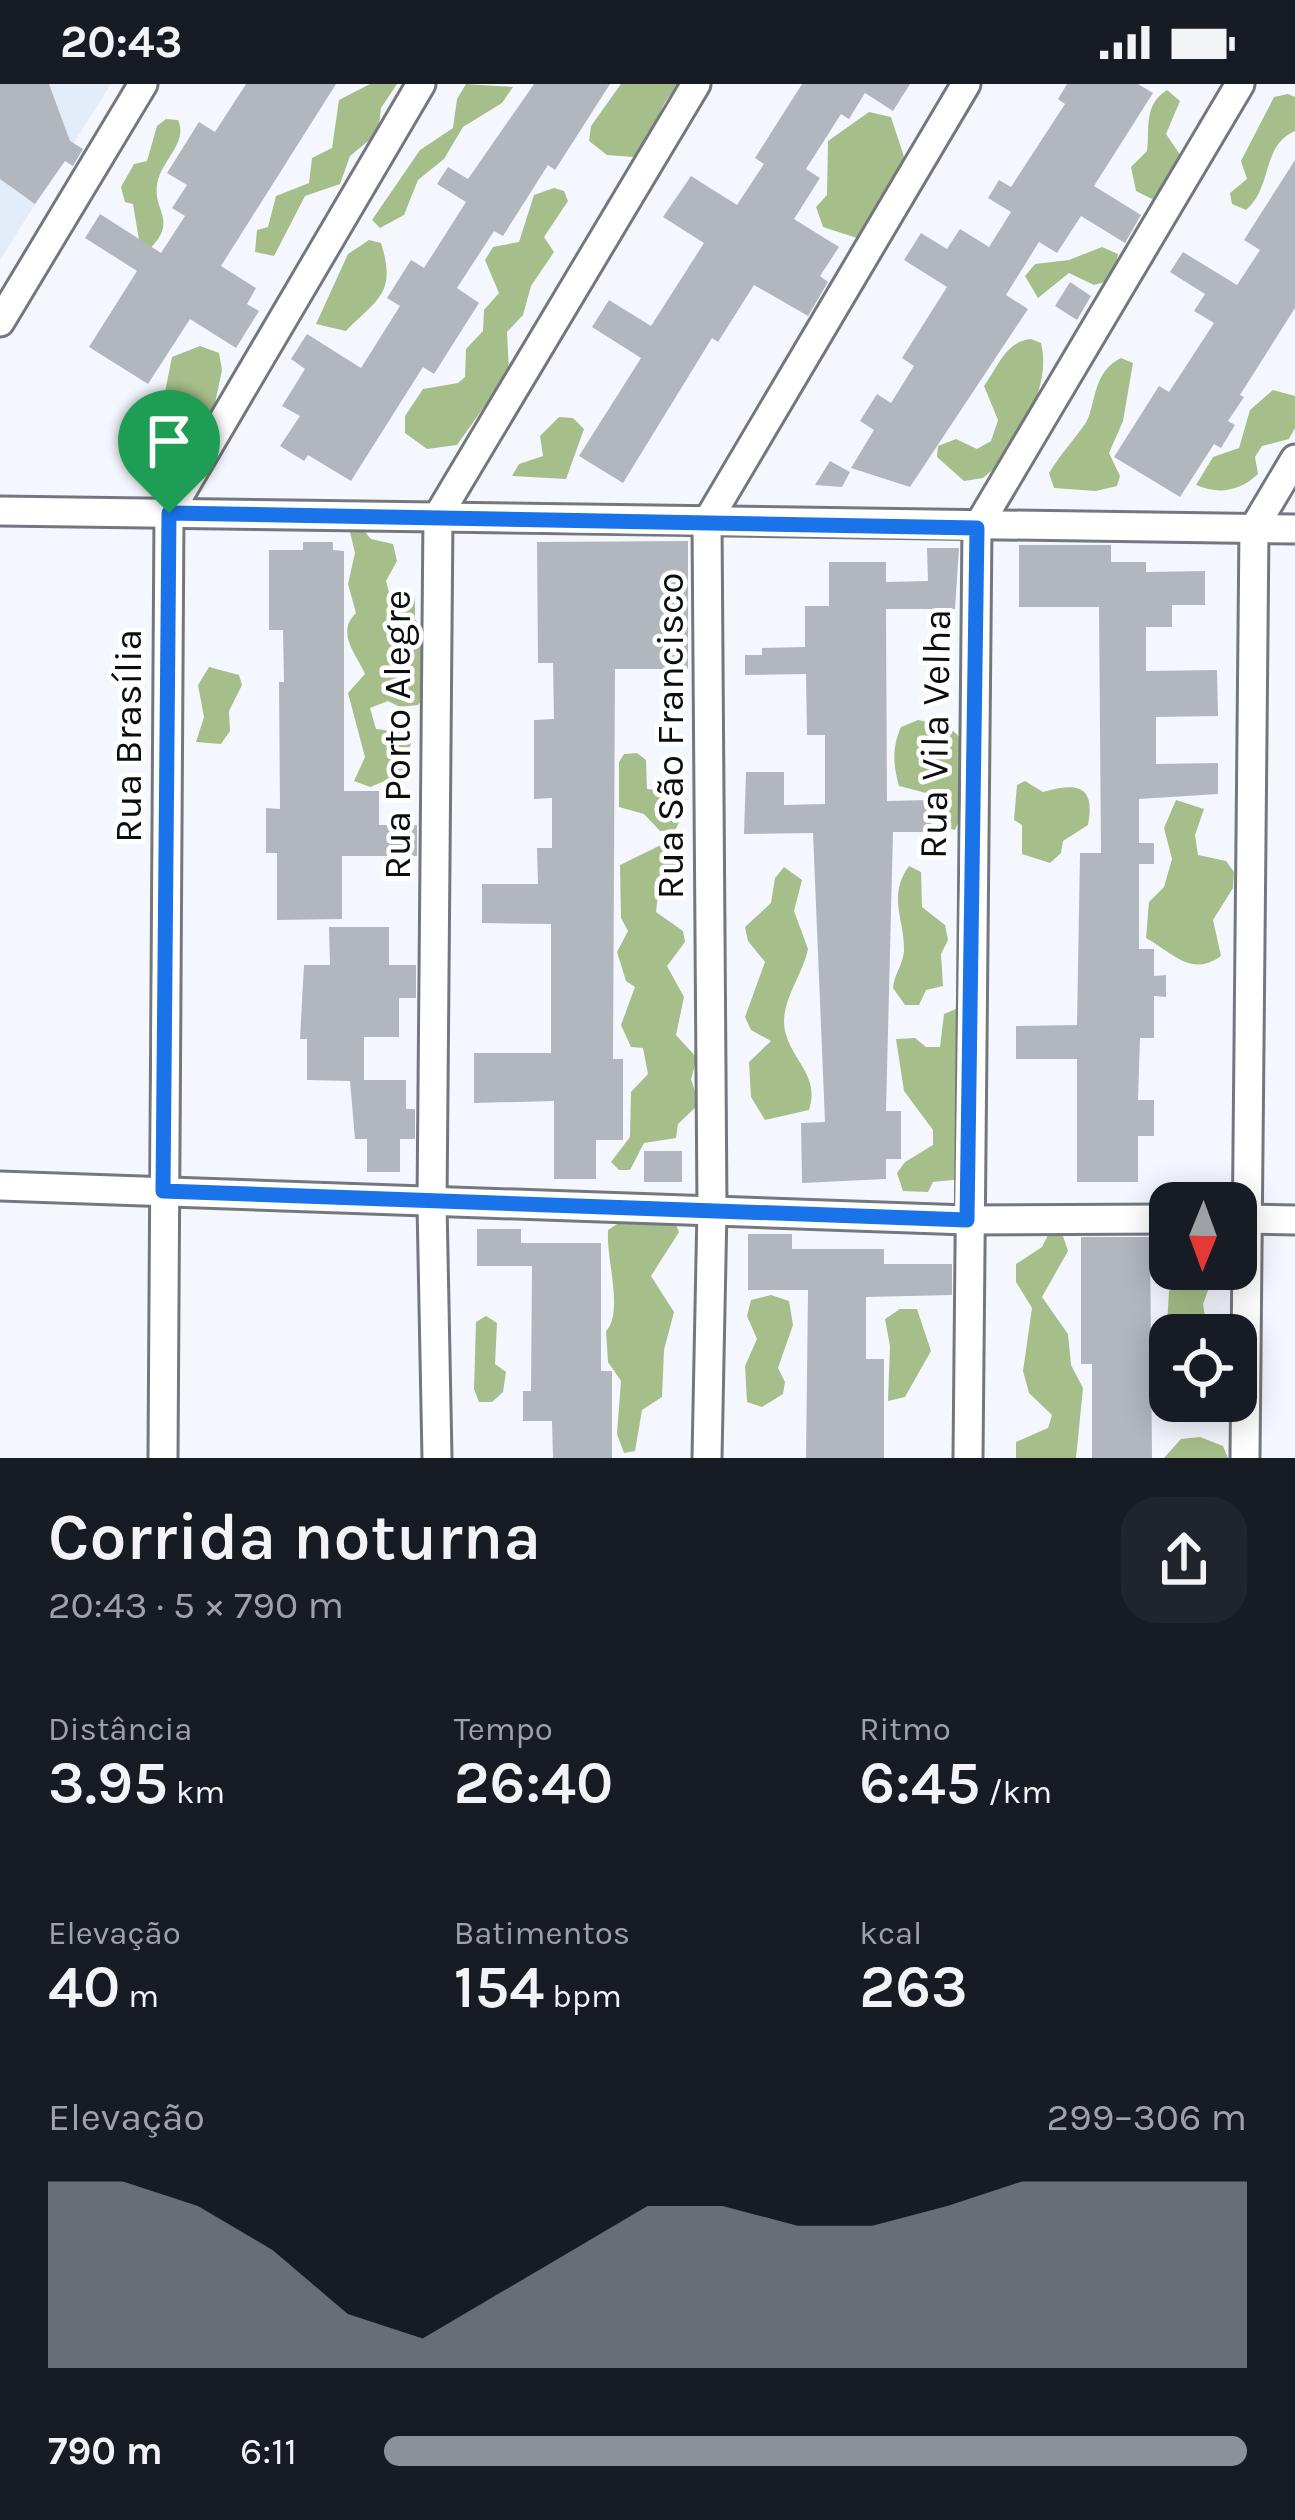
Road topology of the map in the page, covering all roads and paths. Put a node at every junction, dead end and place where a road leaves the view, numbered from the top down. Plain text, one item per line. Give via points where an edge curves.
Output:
1 (143, 84) edge
2 (421, 84) edge
3 (696, 84) edge
4 (966, 84) edge
5 (1240, 84) edge
6 (0, 322) edge
7 (1295, 459) edge
8 (0, 511) edge
9 (169, 513) junction
10 (438, 516) junction
11 (707, 523) junction
12 (977, 528) junction
13 (1254, 528) junction
14 (1295, 529) edge
15 (1241, 1182) edge
16 (0, 1186) edge
17 (163, 1191) junction
18 (432, 1204) junction
19 (712, 1210) junction
20 (1149, 1219) edge
21 (1257, 1219) edge
22 (967, 1220) junction
23 (1295, 1220) edge
24 (1241, 1290) edge
25 (163, 1458) edge
26 (437, 1458) edge
27 (707, 1458) edge
28 (968, 1458) edge
29 (1245, 1458) edge

1 - 6 street
2 - 9 street, Rua Brasília
3 - 10 street
4 - 11 street, Rua São Francisco
5 - 12 street, Rua Vila Velha
7 - 13 street
8 - 9 street
9 - 10 street
9 - 17 street, Rua Brasília
10 - 11 street
10 - 18 street, Rua Porto Alegre
11 - 12 street
11 - 19 street, Rua São Francisco
12 - 13 street
12 - 22 street, Rua Vila Velha
13 - 14 street
13 - 15 street
16 - 17 street
17 - 18 street
17 - 25 street, Rua Brasília
18 - 19 street
18 - 26 street, Rua Porto Alegre
19 - 22 street
19 - 27 street, Rua São Francisco
20 - 22 street
21 - 23 street
22 - 28 street, Rua Vila Velha
24 - 29 street

